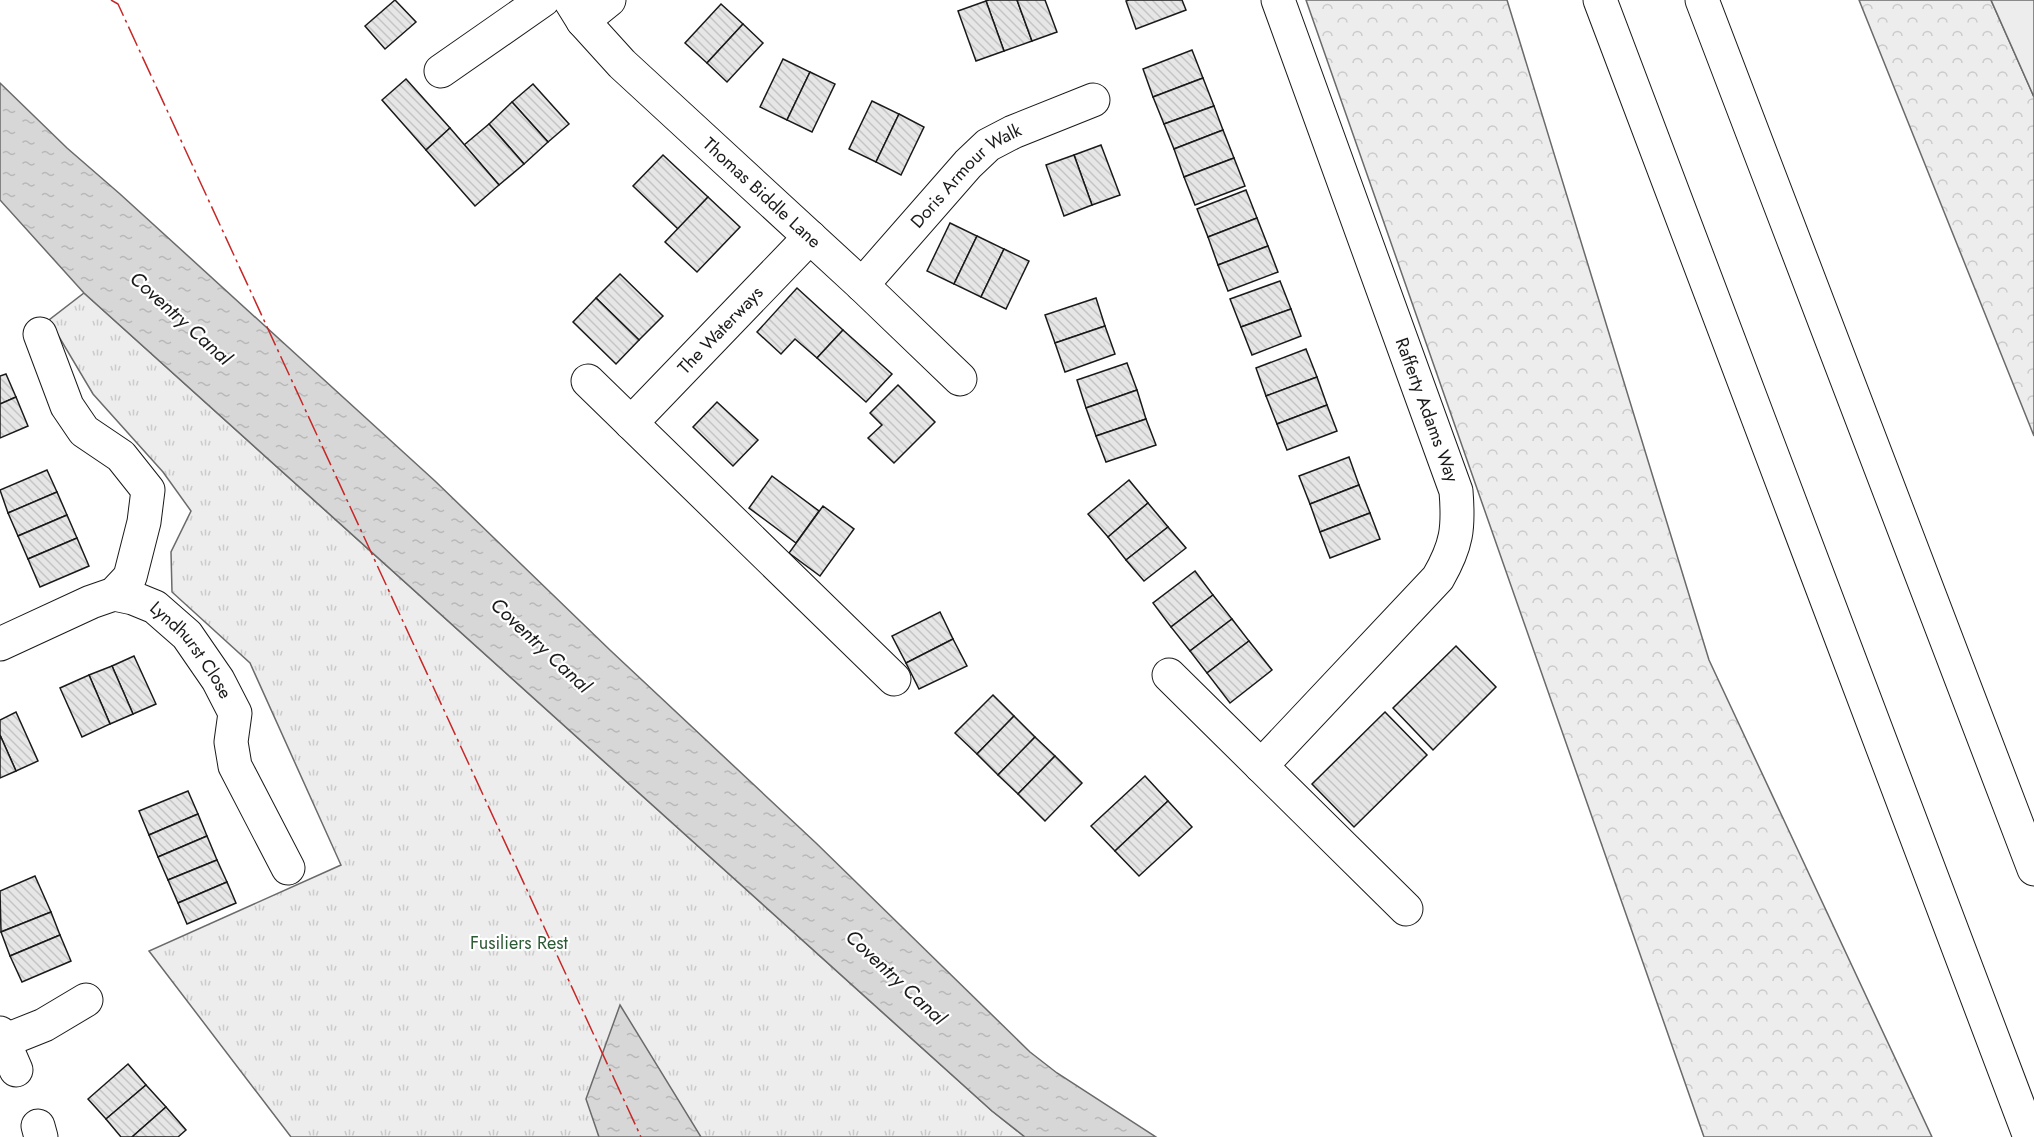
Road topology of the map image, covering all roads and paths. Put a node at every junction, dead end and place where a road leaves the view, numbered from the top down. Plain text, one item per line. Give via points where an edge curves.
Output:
1 (543, 0) edge
2 (609, 0) edge
3 (1278, 0) edge
4 (1600, 0) edge
5 (1702, 0) edge
6 (576, 11) edge
7 (441, 71) dead end
8 (1093, 100) dead end
9 (810, 237) junction
10 (862, 285) junction
11 (40, 334) dead end
12 (960, 379) dead end
13 (588, 381) dead end
14 (631, 423) junction
15 (114, 594) junction
16 (0, 644) edge
17 (1169, 675) dead end
18 (894, 679) dead end
19 (1261, 766) junction
20 (288, 868) dead end
21 (2034, 870) edge
22 (1406, 909) dead end
23 (86, 1000) dead end
24 (7, 1048) edge
25 (2030, 1137) edge

1 - 7 main road
2 - 6 main road
3 - 19 main road, Rafferty Adams Way via 1456,491 1458,515 1450,557 1438,578
4 - 25 main road
5 - 21 main road
6 - 9 main road, Thomas Biddle Lane via 622,64
8 - 10 main road, Doris Armour Walk via 988,145
9 - 10 main road, Thomas Biddle Lane
9 - 14 main road, The Waterways
10 - 12 main road, Thomas Biddle Lane
11 - 15 main road via 67,406 84,431 121,456 148,490 130,577
13 - 14 main road
14 - 18 main road
15 - 16 main road
15 - 20 main road, Lyndhurst Close via 155,607 187,635 218,680 235,713 231,742 235,766
17 - 19 main road
19 - 22 main road
23 - 24 main road

